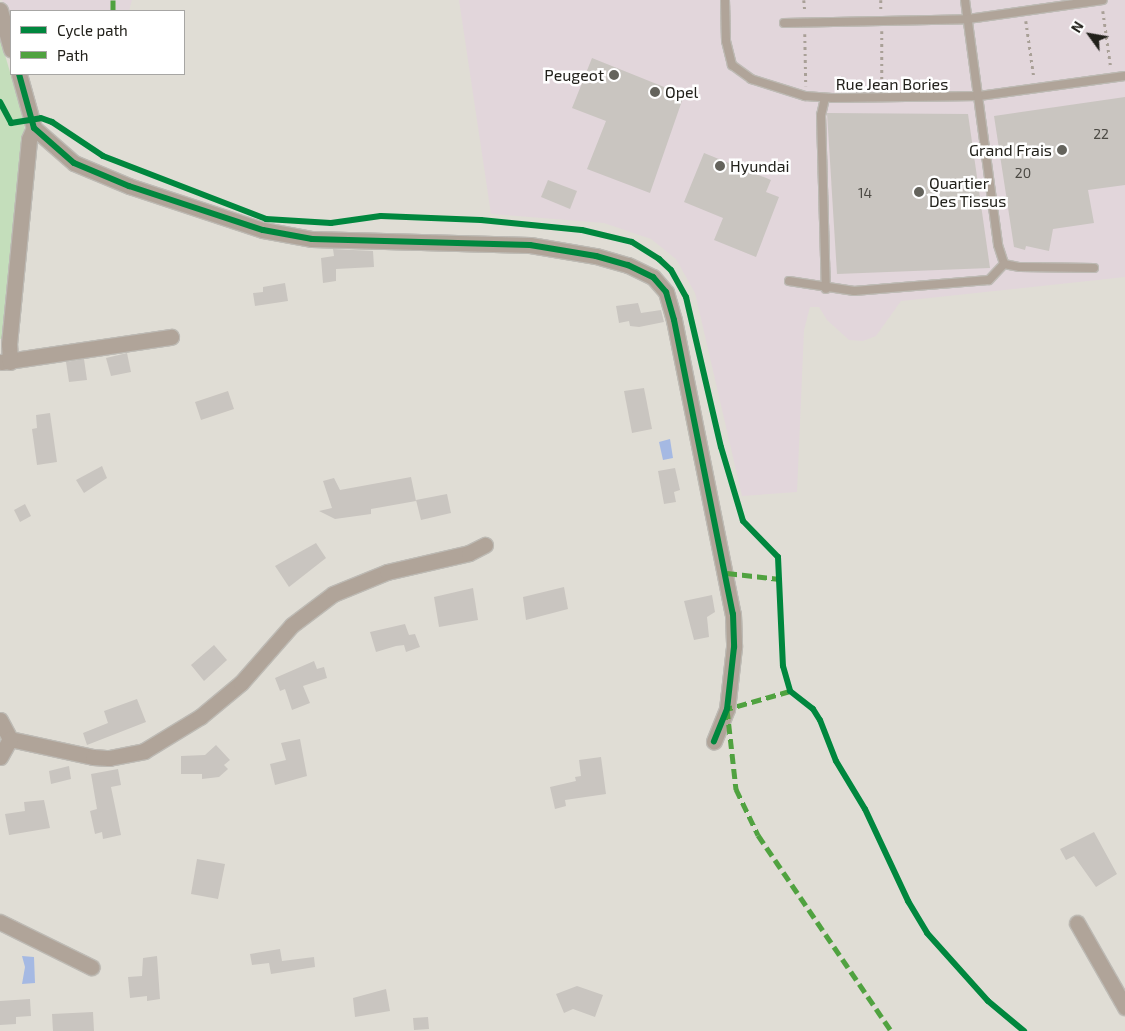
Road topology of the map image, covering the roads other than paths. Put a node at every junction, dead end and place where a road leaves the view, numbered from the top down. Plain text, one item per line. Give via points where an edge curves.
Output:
1 (725, 0) edge
2 (965, 0) edge
3 (1102, 0) edge
4 (0, 10) edge
5 (968, 19) junction
6 (784, 23) dead end
7 (10, 45) edge
8 (19, 75) edge
9 (1125, 76) edge
10 (979, 96) junction
11 (825, 98) junction
12 (34, 128) junction
13 (1004, 264) junction
14 (1094, 268) dead end
15 (790, 281) dead end
16 (826, 289) junction
17 (171, 337) dead end
18 (5, 362) edge
19 (485, 545) dead end
20 (0, 720) edge
21 (10, 739) junction
22 (714, 741) dead end
23 (0, 757) edge
24 (0, 922) edge
25 (1076, 923) dead end
26 (91, 967) dead end
27 (1125, 1007) edge

1 - 11 lane, Rue Jean Bories via 726,41 732,65 761,84
2 - 5 lane
3 - 5 lane
4 - 7 street
5 - 6 lane
5 - 10 lane
8 - 12 street
9 - 10 lane, Rue Jean Bories
10 - 11 lane, Rue Jean Bories
10 - 13 lane via 998,245
11 - 16 lane via 821,115
12 - 18 street via 29,139
12 - 22 street via 58,151 92,172 273,233 312,239 530,245 596,256 628,265 653,277 666,292 674,320 734,614 727,709
13 - 14 lane
13 - 16 lane via 989,280 854,291
15 - 16 lane
17 - 18 street
19 - 21 street via 469,553 387,572 333,594 292,625 241,683 200,718 144,751 109,758 93,757
20 - 21 street
21 - 23 street
24 - 26 street
25 - 27 street

